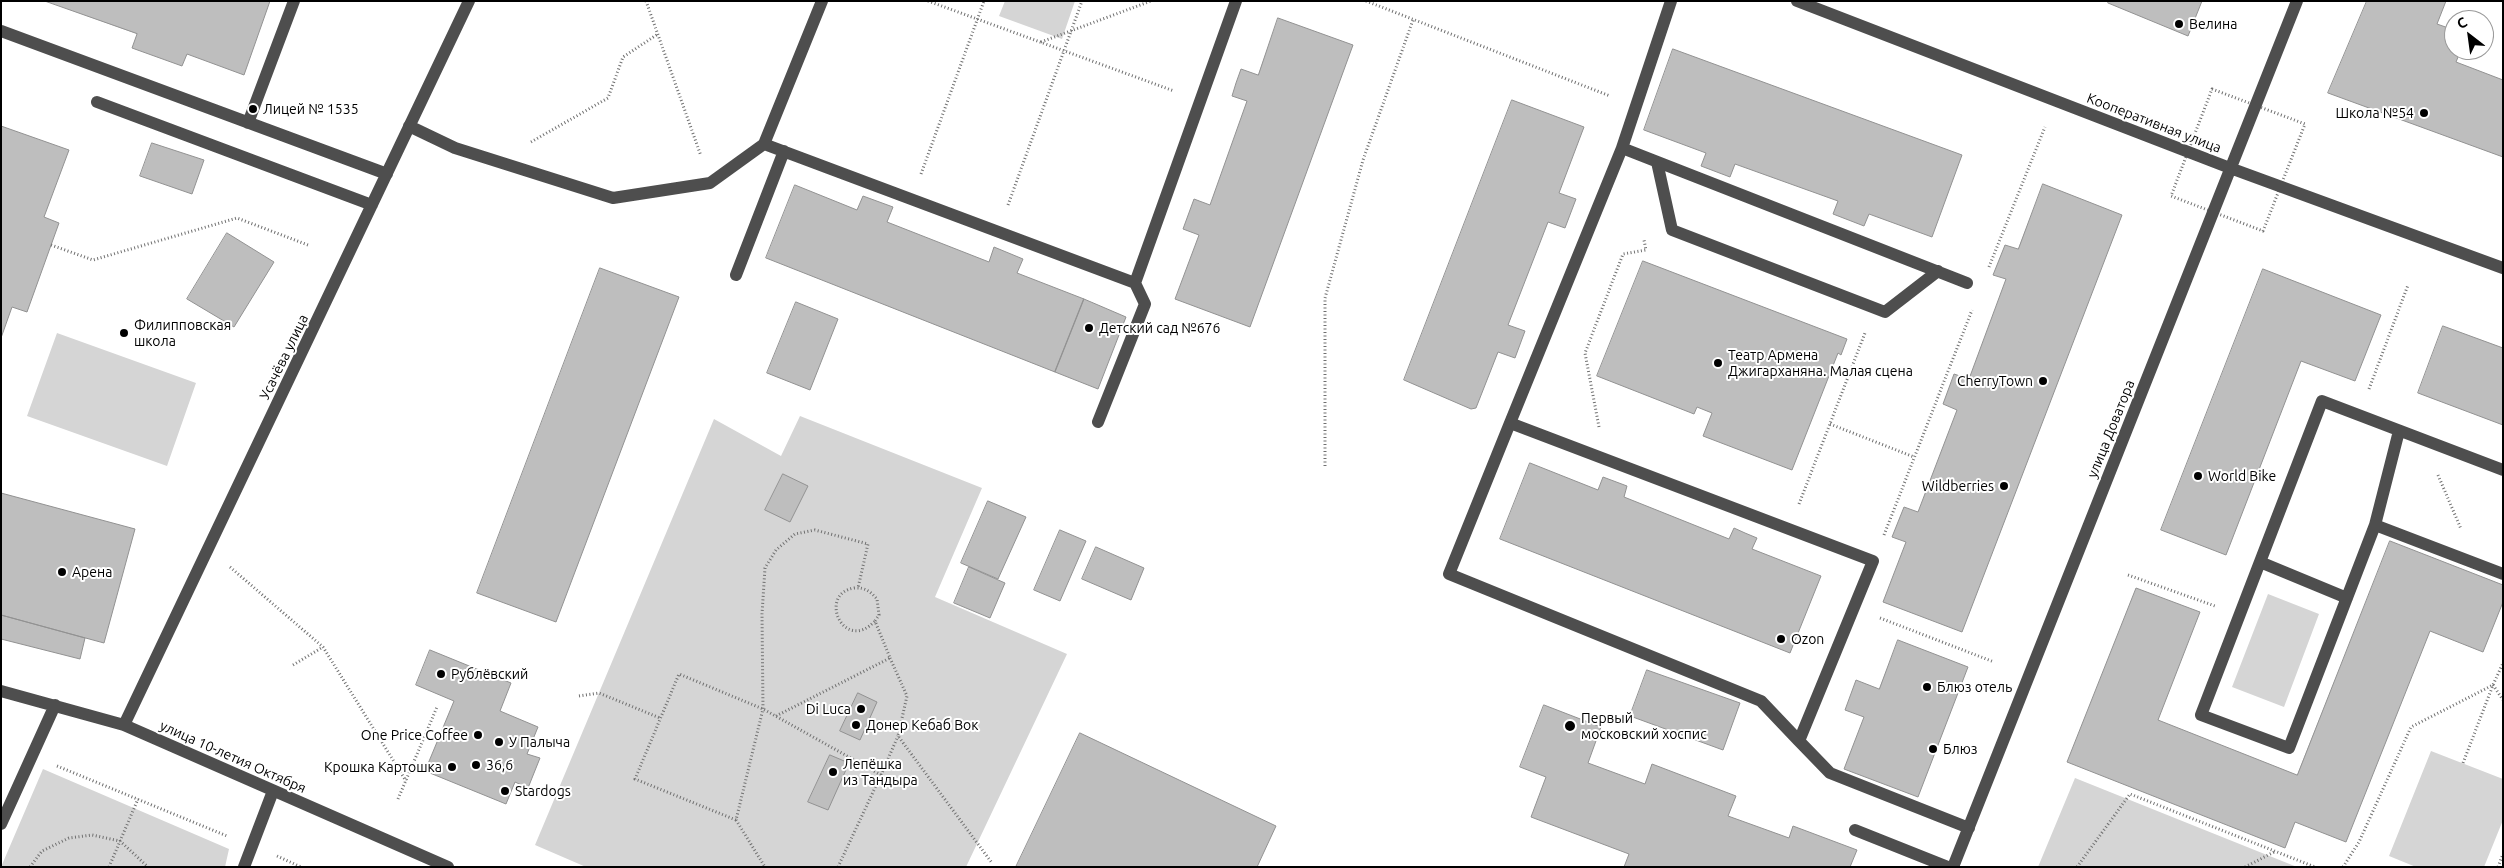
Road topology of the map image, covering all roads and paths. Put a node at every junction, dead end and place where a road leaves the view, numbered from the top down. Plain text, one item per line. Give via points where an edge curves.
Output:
1 (294, 1) edge
2 (468, 1) edge
3 (646, 1) edge
4 (822, 1) edge
5 (928, 1) edge
6 (984, 1) edge
7 (1082, 1) edge
8 (1151, 1) edge
9 (1236, 1) edge
10 (1366, 1) edge
11 (1671, 1) edge
12 (1797, 1) edge
13 (2297, 1) edge
14 (978, 19) junction
15 (1413, 20) junction
16 (1, 31) edge
17 (1072, 31) junction
18 (658, 34) junction
19 (1041, 42) junction
20 (1064, 50) junction
21 (1200, 100) junction
22 (2055, 100) junction
23 (96, 102) dead end
24 (1636, 106) junction
25 (248, 123) junction
26 (2305, 124) dead end
27 (410, 126) junction
28 (764, 144) junction
29 (1622, 148) junction
30 (784, 151) junction
31 (497, 161) junction
32 (1657, 162) junction
33 (2230, 168) junction
34 (387, 174) junction
35 (710, 183) junction
36 (2281, 187) junction
37 (912, 200) junction
38 (372, 205) junction
39 (998, 232) junction
40 (1642, 232) dead end
41 (51, 245) dead end
42 (308, 245) dead end
43 (2503, 268) edge
44 (1938, 271) junction
45 (1988, 271) dead end
46 (736, 275) dead end
47 (1135, 283) junction
48 (1967, 283) dead end
49 (2408, 285) dead end
50 (1974, 306) dead end
51 (1874, 309) junction
52 (2360, 416) junction
53 (1098, 422) dead end
54 (1510, 423) junction
55 (1830, 424) junction
56 (2399, 431) junction
57 (2423, 440) junction
58 (1605, 457) junction
59 (1914, 457) junction
60 (1325, 466) dead end
61 (2503, 470) edge
62 (2375, 525) junction
63 (1789, 528) junction
64 (1873, 561) junction
65 (2260, 562) junction
66 (2476, 564) junction
67 (229, 566) dead end
68 (2503, 574) edge
69 (2128, 575) dead end
70 (858, 588) junction
71 (2347, 598) junction
72 (1854, 608) junction
73 (2240, 614) junction
74 (875, 621) junction
75 (323, 647) junction
76 (890, 658) junction
77 (1994, 662) dead end
78 (2503, 663) edge
79 (293, 665) dead end
80 (2493, 685) junction
81 (1, 691) edge
82 (579, 696) dead end
83 (2503, 700) edge
84 (54, 705) junction
85 (437, 707) dead end
86 (763, 709) junction
87 (776, 716) junction
88 (660, 718) junction
89 (124, 725) junction
90 (898, 736) junction
91 (1799, 741) junction
92 (32, 756) junction
93 (2463, 763) dead end
94 (881, 775) junction
95 (406, 781) junction
96 (273, 791) junction
97 (138, 799) junction
98 (398, 799) dead end
99 (736, 820) junction
100 (1, 824) edge
101 (1969, 828) junction
102 (1855, 830) dead end
103 (120, 841) junction
104 (252, 846) junction
105 (2276, 852) junction
106 (2503, 854) edge
107 (992, 863) dead end
108 (30, 867) edge
109 (109, 867) edge
110 (148, 867) edge
111 (244, 867) edge
112 (301, 867) edge
113 (448, 867) edge
114 (764, 867) edge
115 (838, 867) edge
116 (1948, 867) edge
117 (1953, 867) edge
118 (2078, 867) edge
119 (2246, 867) edge
120 (2315, 867) edge
121 (2343, 867) edge
122 (2498, 867) edge

1 - 25 street
2 - 27 street, Усачёва улица
3 - 18 path
4 - 28 street
5 - 14 path
6 - 14 path
7 - 17 path
8 - 17 path
9 - 21 street
10 - 15 path
11 - 24 street
12 - 22 street, Кооперативная улица
13 - 33 street, улица Доватора
14 - 19 path
14 - 37 path
15 - 24 path
15 - 60 path via 1364,160 1325,298
16 - 25 street
17 - 19 path
17 - 20 path
18 - 31 path via 623,57 608,98
18 - 35 path
19 - 20 path
20 - 21 path
20 - 39 path
21 - 47 street
22 - 33 street, Кооперативная улица
22 - 45 path
23 - 38 street
24 - 29 street
25 - 34 street
26 - 36 path
27 - 31 street via 455,148
27 - 34 street, Усачёва улица
28 - 30 street
28 - 35 street
29 - 32 street
29 - 54 street
30 - 37 street
30 - 46 street
31 - 35 street via 613,198
32 - 44 street
32 - 51 street via 1672,230
33 - 36 street, Кооперативная улица
33 - 101 street, улица Доватора
34 - 38 street, Усачёва улица
36 - 43 street, Кооперативная улица
37 - 39 street
38 - 89 street, Усачёва улица
39 - 47 street
40 - 58 path via 1646,250 1624,254 1585,353
41 - 42 path via 93,260 237,218
44 - 48 street
44 - 51 street via 1884,312
47 - 53 street via 1145,304
49 - 52 path
50 - 59 path
51 - 55 path
52 - 56 street
52 - 65 street via 2322,401
54 - 58 street
54 - 91 street via 1449,574 1761,701
55 - 59 path
55 - 63 path
56 - 57 street
56 - 62 street
57 - 61 street
57 - 66 path
58 - 63 street
59 - 64 path
62 - 66 street
62 - 71 street
63 - 64 street
64 - 72 street
65 - 71 street
65 - 73 street
66 - 68 street
67 - 75 path
69 - 73 path
70 - 74 path via 872,593 877,599 879,615
70 - 74 path via 845,591 840,596 837,602 840,622 851,630 864,630
70 - 86 path via 868,544 815,530 795,534 776,550 765,568
71 - 73 street via 2289,748 2201,715
72 - 77 path
72 - 91 street
74 - 76 path
75 - 79 path
75 - 95 path
76 - 87 path
76 - 90 path via 907,696
78 - 80 path
80 - 83 path
80 - 93 path
80 - 121 path via 2411,727 2359,842
81 - 84 street, улица 10-летия Октября
82 - 88 path via 599,693
84 - 89 street, улица 10-летия Октября
84 - 92 street
85 - 95 path
86 - 87 path
86 - 88 path via 679,674
86 - 99 path
87 - 94 path
88 - 99 path via 635,779
89 - 96 street, улица 10-летия Октября
90 - 94 path
90 - 107 path
91 - 101 street via 1830,774
92 - 97 path
92 - 100 street
94 - 115 path
95 - 98 path
96 - 104 street
96 - 113 street, улица 10-летия Октября
97 - 103 path
97 - 104 path
99 - 114 path
101 - 117 street, улица Доватора
102 - 116 street
103 - 108 path via 92,835 70,838 42,851
103 - 109 path
103 - 110 path
104 - 111 street
104 - 112 path
105 - 118 path via 2130,794
105 - 119 path
105 - 120 path
106 - 122 path

